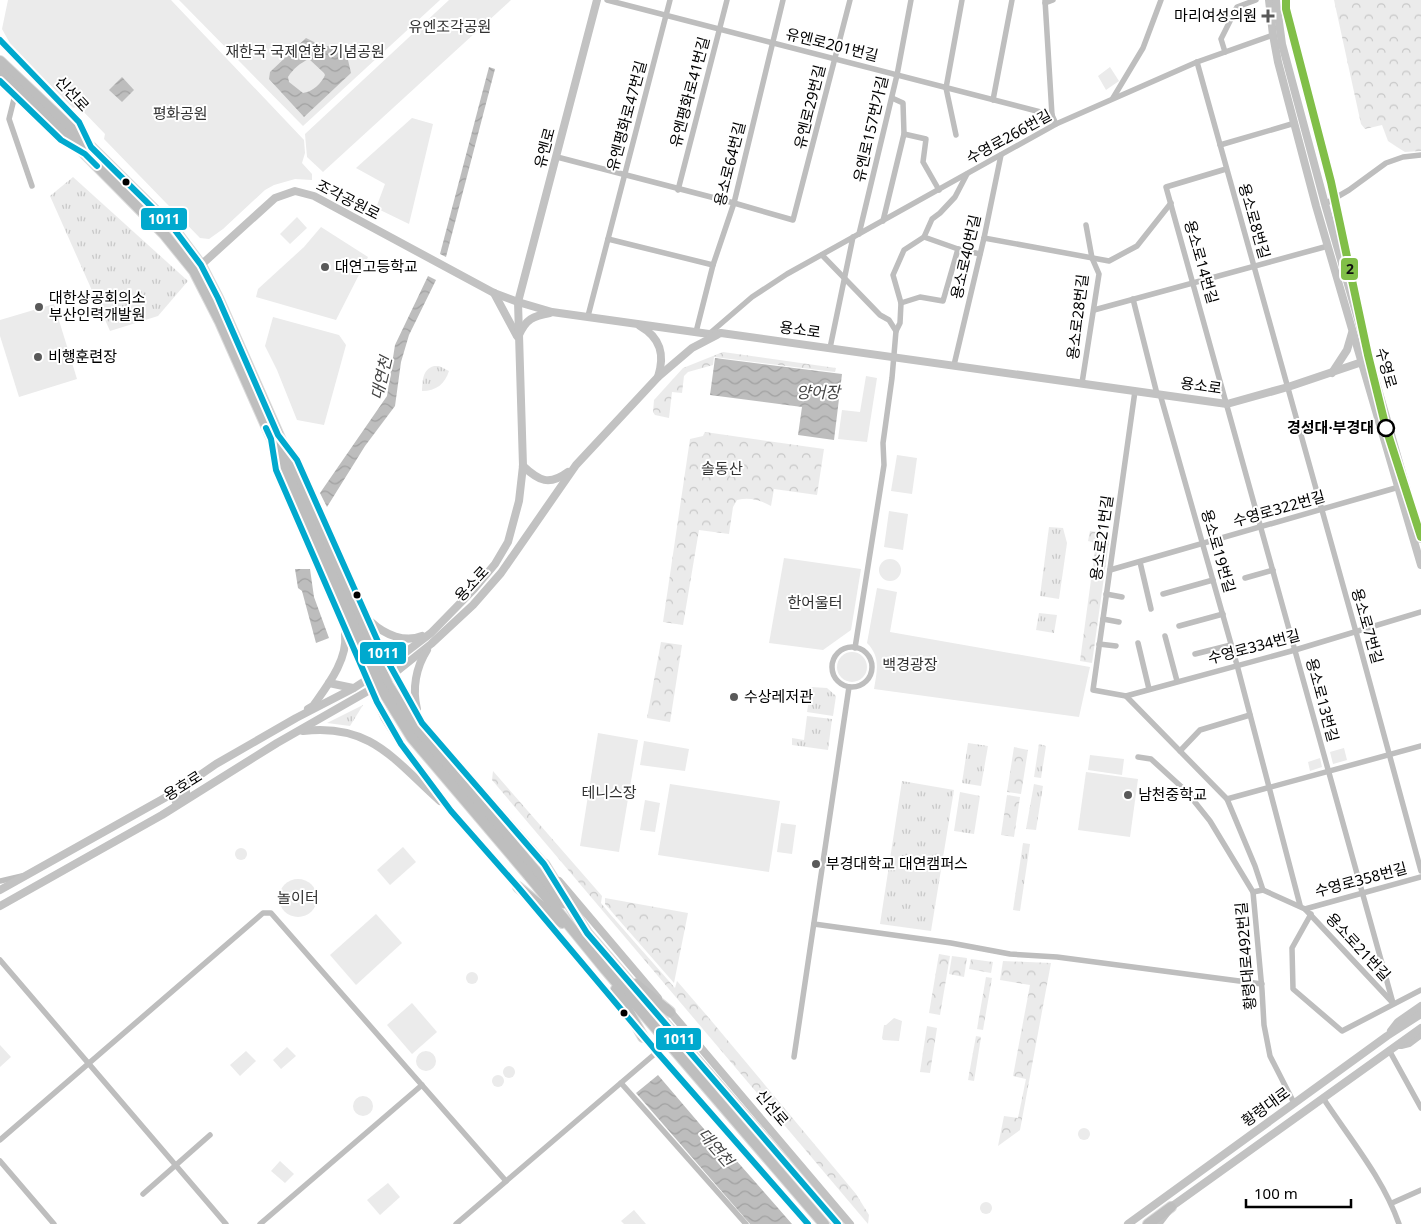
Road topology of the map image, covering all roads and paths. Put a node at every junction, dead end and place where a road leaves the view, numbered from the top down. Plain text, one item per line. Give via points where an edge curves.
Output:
1 (597, 0) edge
2 (607, 0) edge
3 (670, 0) edge
4 (727, 0) edge
5 (783, 0) edge
6 (850, 0) edge
7 (911, 0) edge
8 (962, 0) edge
9 (1012, 0) edge
10 (1053, 0) edge
11 (1161, 0) edge
12 (1256, 0) edge
13 (1269, 0) edge
14 (1276, 0) edge
15 (1045, 1) edge
16 (666, 15) junction
17 (720, 29) junction
18 (1273, 35) junction
19 (0, 40) edge
20 (772, 43) junction
21 (1225, 52) junction
22 (835, 59) junction
23 (0, 61) edge
24 (1197, 62) junction
25 (0, 72) edge
26 (897, 75) junction
27 (0, 81) edge
28 (946, 88) junction
29 (15, 95) junction
30 (892, 98) junction
31 (1113, 98) junction
32 (993, 100) junction
33 (1052, 115) junction
34 (1295, 123) junction
35 (1056, 124) junction
36 (904, 134) junction
37 (956, 135) dead end
38 (1220, 145) junction
39 (88, 150) junction
40 (1001, 155) junction
41 (1421, 156) edge
42 (557, 157) junction
43 (1226, 169) junction
44 (967, 174) junction
45 (625, 175) junction
46 (32, 186) dead end
47 (678, 190) junction
48 (939, 190) junction
49 (734, 203) junction
50 (1171, 203) junction
51 (1324, 204) junction
52 (883, 221) junction
53 (1086, 225) dead end
54 (859, 234) junction
55 (924, 237) junction
56 (853, 238) junction
57 (984, 238) junction
58 (608, 239) junction
59 (1328, 246) junction
60 (958, 249) junction
61 (822, 254) junction
62 (980, 254) junction
63 (1092, 258) junction
64 (201, 265) junction
65 (714, 265) junction
66 (1254, 266) junction
67 (844, 278) junction
68 (1194, 283) junction
69 (494, 293) junction
70 (1133, 299) junction
71 (518, 302) junction
72 (901, 303) junction
73 (1094, 310) junction
74 (552, 312) junction
75 (588, 316) junction
76 (636, 324) junction
77 (1353, 330) junction
78 (896, 331) junction
79 (696, 332) junction
80 (721, 333) junction
81 (709, 334) junction
82 (518, 337) junction
83 (830, 348) junction
84 (893, 357) junction
85 (1362, 362) junction
86 (954, 365) junction
87 (1332, 373) junction
88 (658, 377) junction
89 (1082, 383) junction
90 (1288, 387) junction
91 (1135, 390) junction
92 (1158, 394) junction
93 (1227, 404) junction
94 (274, 437) junction
95 (576, 465) junction
96 (523, 466) junction
97 (1398, 487) junction
98 (1321, 510) junction
99 (1262, 527) junction
100 (1416, 527) edge
101 (1421, 539) edge
102 (1203, 544) junction
103 (1140, 562) junction
104 (1421, 565) edge
105 (1110, 570) junction
106 (1273, 570) junction
107 (1245, 578) dead end
108 (1213, 580) junction
109 (1106, 594) junction
110 (1163, 594) dead end
111 (1122, 597) dead end
112 (1151, 609) dead end
113 (1421, 612) edge
114 (1223, 614) junction
115 (368, 618) junction
116 (1103, 619) junction
117 (1119, 622) dead end
118 (1180, 626) dead end
119 (344, 627) junction
120 (1356, 632) junction
121 (431, 633) junction
122 (1165, 636) dead end
123 (1138, 643) dead end
124 (431, 644) junction
125 (1099, 644) junction
126 (1231, 645) junction
127 (1116, 646) dead end
128 (855, 648) junction
129 (1295, 650) junction
130 (1195, 654) dead end
131 (389, 665) junction
132 (1237, 665) junction
133 (394, 674) junction
134 (370, 678) junction
135 (1177, 681) junction
136 (329, 683) junction
137 (375, 687) junction
138 (849, 687) junction
139 (354, 688) junction
140 (1149, 689) junction
141 (1093, 690) joint
142 (1126, 696) junction
143 (1250, 714) junction
144 (296, 718) junction
145 (422, 722) junction
146 (298, 732) junction
147 (1421, 746) edge
148 (1180, 751) junction
149 (1389, 755) junction
150 (1138, 757) dead end
151 (1329, 771) junction
152 (1270, 787) junction
153 (177, 791) junction
154 (1227, 799) junction
155 (452, 811) junction
156 (162, 816) junction
157 (129, 818) junction
158 (118, 840) junction
159 (544, 864) junction
160 (1421, 871) edge
161 (26, 875) junction
162 (1421, 877) edge
163 (0, 881) edge
164 (518, 887) junction
165 (0, 890) edge
166 (1263, 890) junction
167 (1252, 892) junction
168 (1362, 893) junction
169 (0, 906) edge
170 (1302, 907) junction
171 (1311, 914) junction
172 (814, 924) junction
173 (583, 935) junction
174 (0, 960) edge
175 (608, 966) junction
176 (1262, 984) junction
177 (1421, 990) edge
178 (1393, 1003) junction
179 (1421, 1006) edge
180 (670, 1012) junction
181 (1421, 1014) edge
182 (1421, 1028) edge
183 (1421, 1034) edge
184 (1387, 1036) junction
185 (643, 1037) junction
186 (1392, 1048) junction
187 (657, 1052) junction
188 (794, 1057) dead end
189 (89, 1064) junction
190 (621, 1083) junction
191 (422, 1085) junction
192 (1323, 1098) junction
193 (1294, 1103) junction
194 (1421, 1108) edge
195 (210, 1135) dead end
196 (0, 1140) edge
197 (0, 1160) edge
198 (176, 1165) junction
199 (506, 1181) junction
200 (1421, 1190) edge
201 (143, 1194) dead end
202 (811, 1200) junction
203 (1392, 1203) junction
204 (1172, 1207) junction
205 (54, 1224) edge
206 (226, 1224) edge
207 (260, 1224) edge
208 (456, 1224) edge
209 (746, 1224) edge
210 (808, 1224) edge
211 (824, 1224) edge
212 (838, 1224) edge
213 (850, 1224) edge
214 (1128, 1224) edge
215 (1148, 1224) edge
216 (1158, 1224) edge
217 (1399, 1224) edge

1 - 42 main road, 유엔로
2 - 16 street, 유엔로201번길
3 - 16 street, 유엔평화로47번길
4 - 17 street, 유엔평화로41번길
5 - 20 street, 용소로64번길
6 - 22 street, 유엔로29번길
7 - 26 street, 유엔로157번가길
8 - 28 street
9 - 32 street
10 - 15 street
11 - 31 street via 1143,48
12 - 21 street via 1237,7 1221,39
13 - 18 main road, 수영로
14 - 51 main road, 수영로 via 1282,44
15 - 33 street
16 - 17 street, 유엔로201번길
16 - 45 street, 유엔평화로47번길
17 - 20 street, 유엔로201번길
17 - 47 street, 유엔평화로41번길
18 - 21 street
18 - 34 main road, 수영로
19 - 39 main road, 신선로 via 79,122
20 - 22 street, 유엔로201번길
20 - 49 street, 용소로64번길
21 - 24 street
22 - 26 street, 유엔로201번길
22 - 49 street, 유엔로29번길 via 793,220
23 - 39 highway, 신선로
24 - 31 street
24 - 38 street, 용소로8번길
25 - 39 highway
26 - 28 street, 유엔로201번길
26 - 30 street, 유엔로157번가길
27 - 29 main road
28 - 32 street, 유엔로201번길
28 - 37 street
29 - 39 main road via 62,140
29 - 46 street via 9,119
30 - 36 street via 904,103
30 - 54 street, 유엔로157번가길
31 - 35 street, 수영로266번길
32 - 33 street, 유엔로201번길
33 - 35 street
34 - 38 street
34 - 59 main road, 수영로
35 - 40 street, 수영로266번길
36 - 48 street via 926,139 923,162
36 - 52 street
38 - 43 street, 용소로8번길
39 - 64 highway via 174,229
39 - 94 highway via 194,271
40 - 44 street, 수영로266번길
40 - 57 street, 용소로40번길
41 - 51 street via 1403,157 1386,163
42 - 45 street
42 - 71 main road, 유엔로
43 - 50 street, 용소로14번길 via 1166,187
43 - 66 street, 용소로8번길
44 - 48 street, 수영로266번길
44 - 55 street via 955,197 932,219
45 - 47 street
45 - 58 street, 유엔평화로47번길
47 - 49 street
48 - 52 street, 수영로266번길
49 - 65 street, 용소로64번길
50 - 63 street via 1137,246 1109,261
50 - 68 street, 용소로14번길
51 - 100 main road, 수영로
52 - 54 street, 수영로266번길
53 - 63 street, 용소로28번길
54 - 56 street, 수영로266번길
55 - 60 street
55 - 72 street via 904,250 893,275
56 - 61 street, 수영로266번길
56 - 67 street
57 - 62 street, 용소로40번길
57 - 63 street
58 - 65 street
58 - 75 street, 유엔평화로47번길
59 - 66 street
59 - 77 main road, 수영로
60 - 62 street
60 - 72 street via 943,301 920,297
61 - 67 street
61 - 81 street, 수영로266번길 via 752,297
62 - 86 street, 용소로40번길
63 - 73 street, 용소로28번길 via 1099,274
64 - 69 main road, 조각공원로 via 276,198 295,191 314,196
64 - 94 highway via 218,298
65 - 79 street, 용소로64번길
66 - 68 street
66 - 90 street, 용소로8번길
67 - 78 street via 889,320
67 - 83 street
68 - 70 street
68 - 93 street, 용소로14번길
69 - 71 main road, 조각공원로
69 - 82 main road
70 - 73 street
70 - 92 street, 용소로19번길
71 - 74 main road, 조각공원로
71 - 82 main road, 유엔로
72 - 78 street via 900,323
73 - 89 street, 용소로28번길
74 - 75 main road
74 - 82 main road via 524,324
75 - 76 main road
76 - 79 main road
76 - 88 main road via 656,340 662,363
77 - 85 main road, 수영로
77 - 87 main road via 1347,350
78 - 84 street
79 - 81 main road
80 - 81 main road
80 - 83 main road, 용소로
80 - 88 main road, 용소로 via 692,348
82 - 96 main road
83 - 84 main road, 용소로
84 - 86 main road, 용소로
84 - 128 street via 883,443 884,465
85 - 87 main road, 용소로
85 - 97 main road, 수영로
86 - 89 main road, 용소로
87 - 90 main road, 용소로
88 - 95 main road, 용소로
89 - 91 main road, 용소로
90 - 93 main road, 용소로
90 - 98 street, 용소로7번길
91 - 92 main road, 용소로
91 - 105 street, 용소로21번길
92 - 93 main road, 용소로
92 - 102 street, 용소로19번길
93 - 99 street, 용소로13번길
94 - 115 main road, 신선로 via 298,460
94 - 119 main road via 276,470
94 - 173 highway, bridge via 388,684 419,733
95 - 96 main road via 549,481 535,477
95 - 124 main road, 용소로 via 501,573 473,605
96 - 121 main road, 용소로 via 519,501 508,542 474,589
97 - 98 street, 수영로322번길
97 - 100 main road, 수영로
98 - 99 street, 수영로322번길
98 - 120 street, 용소로7번길
99 - 102 street, 수영로322번길
99 - 106 street, 용소로13번길
100 - 101 main road, 수영로
100 - 104 main road, 수영로
102 - 103 street, 수영로322번길
102 - 108 street, 용소로19번길
103 - 105 street, 수영로322번길
103 - 112 street
105 - 109 street, 용소로21번길
106 - 107 street
106 - 129 street, 용소로13번길
108 - 110 street
108 - 114 street, 용소로19번길
109 - 111 street
109 - 116 street, 용소로21번길
113 - 120 street, 수영로334번길
114 - 118 street
114 - 126 street, 용소로19번길
115 - 121 main road via 378,628 401,638 414,639
115 - 131 main road, 신선로
116 - 117 street
116 - 125 street, 용소로21번길
119 - 134 main road
119 - 136 main road via 346,641
120 - 129 street, 수영로334번길
120 - 149 street, 용소로7번길
121 - 131 main road, 용소로
122 - 135 street
123 - 140 street
124 - 133 main road, 용소로
124 - 145 main road via 423,656 415,683 416,707
125 - 127 street
125 - 141 street, 용소로21번길
126 - 130 street
126 - 132 street, 용소로19번길
128 - 138 street via 870,658 871,672 860,686
128 - 138 street via 840,651 832,664 835,679
129 - 132 street, 수영로334번길
129 - 151 street, 용소로13번길
131 - 133 main road, 신선로
131 - 134 main road, 용소로
132 - 135 street, 수영로334번길
132 - 143 street, 용소로19번길
133 - 137 main road, 용소로
133 - 145 main road, 신선로
134 - 137 main road
134 - 139 main road, 용호로
135 - 140 street, 수영로334번길
136 - 139 main road
136 - 144 main road via 313,706
137 - 146 main road, 용호로
137 - 155 main road via 384,717
138 - 172 street
139 - 144 main road, 용호로
140 - 142 street, 수영로334번길
141 - 142 street, 수영로334번길
142 - 148 street
143 - 148 street via 1200,730
143 - 152 street, 용소로19번길
144 - 153 main road, 용호로 via 216,764
145 - 159 main road, 신선로
146 - 155 main road via 338,730 365,739 384,750
146 - 156 main road, 용호로
147 - 149 street
148 - 154 street
149 - 151 street
149 - 160 street, 용소로7번길
150 - 167 street, 황령대로492번길 via 1151,759 1186,792 1210,821
151 - 152 street
151 - 168 street, 용소로13번길
152 - 154 street
152 - 170 street, 용소로19번길
153 - 156 main road via 184,790 186,794
153 - 157 main road, 용호로
154 - 166 street
155 - 164 main road
156 - 158 main road, 용호로
157 - 158 main road via 110,836 112,840
157 - 161 main road, 용호로
158 - 169 main road, 용호로
159 - 173 highway
159 - 180 main road, 신선로
161 - 163 street
161 - 165 main road, 용호로
162 - 168 street, 수영로358번길
164 - 173 highway
164 - 185 main road
166 - 167 street
166 - 170 street, 수영로358번길
167 - 176 street, 황령대로492번길
168 - 170 street, 수영로358번길
168 - 178 street, 용소로13번길
170 - 171 street, 용소로21번길
171 - 178 street, 용소로21번길
171 - 178 street via 1292,948 1293,989 1342,1031
172 - 176 street via 1010,954 1057,957
172 - 188 street
173 - 175 highway
174 - 189 street
175 - 180 highway
175 - 185 highway
175 - 202 highway
176 - 193 street, 황령대로492번길 via 1264,1025 1270,1056
177 - 178 street
179 - 184 main road via 1398,1022
180 - 213 main road, 신선로
181 - 184 main road, 황령대로
182 - 186 main road, 황령대로
183 - 186 main road
184 - 193 main road, 황령대로
185 - 187 main road
186 - 192 main road, 황령대로
186 - 194 street
187 - 190 street
187 - 210 main road
189 - 191 street via 264,913 271,913
189 - 196 street
189 - 198 street
190 - 199 street
190 - 209 street
191 - 199 street
191 - 207 street
192 - 203 street
192 - 204 main road, 황령대로
193 - 214 main road, 황령대로
195 - 198 street
197 - 205 street
198 - 201 street
198 - 206 street
199 - 208 street
200 - 203 street
202 - 211 highway
202 - 212 highway
203 - 217 street
204 - 215 highway
204 - 216 main road, 황령대로

